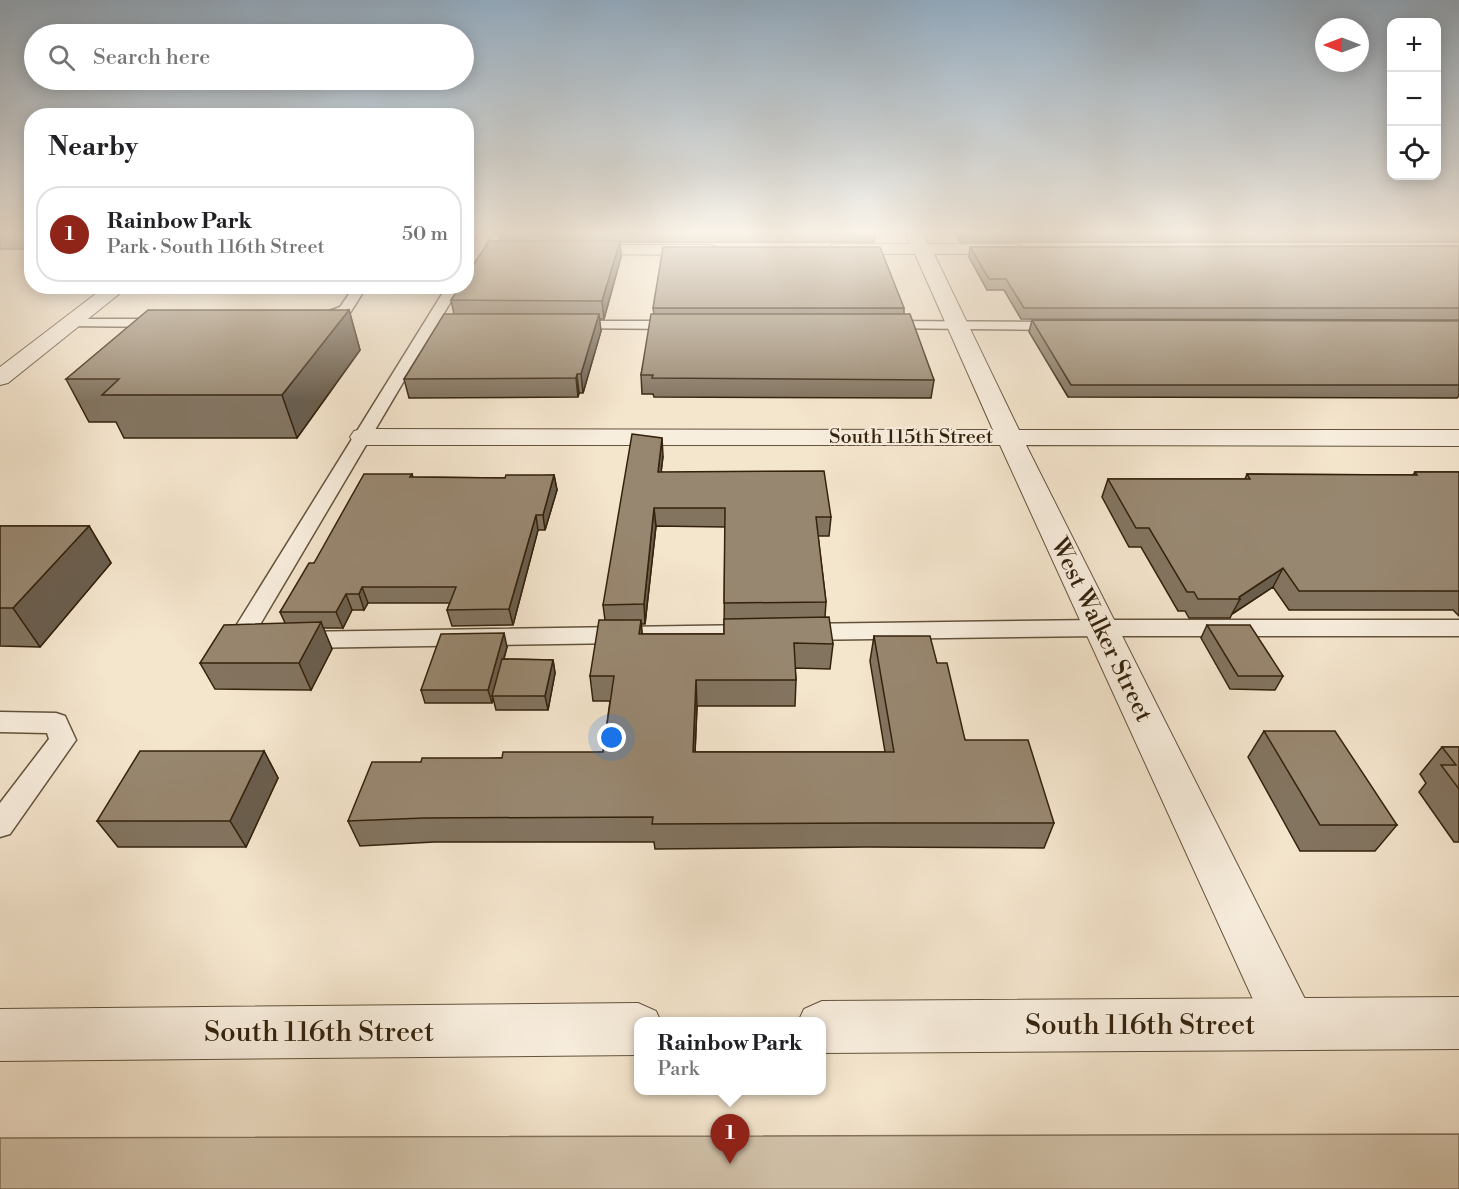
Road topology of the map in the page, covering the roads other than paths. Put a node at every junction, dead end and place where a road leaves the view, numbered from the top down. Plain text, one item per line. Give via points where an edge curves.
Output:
1 (941, 289) edge
2 (109, 294) edge
3 (356, 294) edge
4 (450, 294) edge
5 (72, 323) junction
6 (179, 323) edge
7 (297, 323) edge
8 (550, 325) edge
9 (694, 325) edge
10 (874, 325) edge
11 (957, 325) junction
12 (1077, 326) edge
13 (0, 378) edge
14 (363, 437) junction
15 (1009, 437) junction
16 (1459, 438) edge
17 (1100, 628) junction
18 (1459, 628) edge
19 (0, 722) edge
20 (0, 825) edge
21 (1290, 1023) junction
22 (1459, 1023) edge
23 (826, 1027) edge
24 (634, 1029) edge
25 (0, 1035) edge

1 - 11 street, West Walker Street
2 - 5 street
3 - 7 lane via 345,310 309,323
4 - 14 lane via 436,325
5 - 6 lane
5 - 13 street
8 - 9 lane
10 - 11 lane
11 - 12 lane
11 - 15 street, West Walker Street
14 - 15 street, South 115th Street
14 - 17 lane via 239,640
15 - 16 street, South 115th Street
15 - 17 street, West Walker Street
17 - 18 lane
17 - 21 street, West Walker Street
19 - 20 lane via 56,723 63,740
21 - 22 street, South 116th Street
21 - 23 street, South 116th Street
24 - 25 street, South 116th Street

